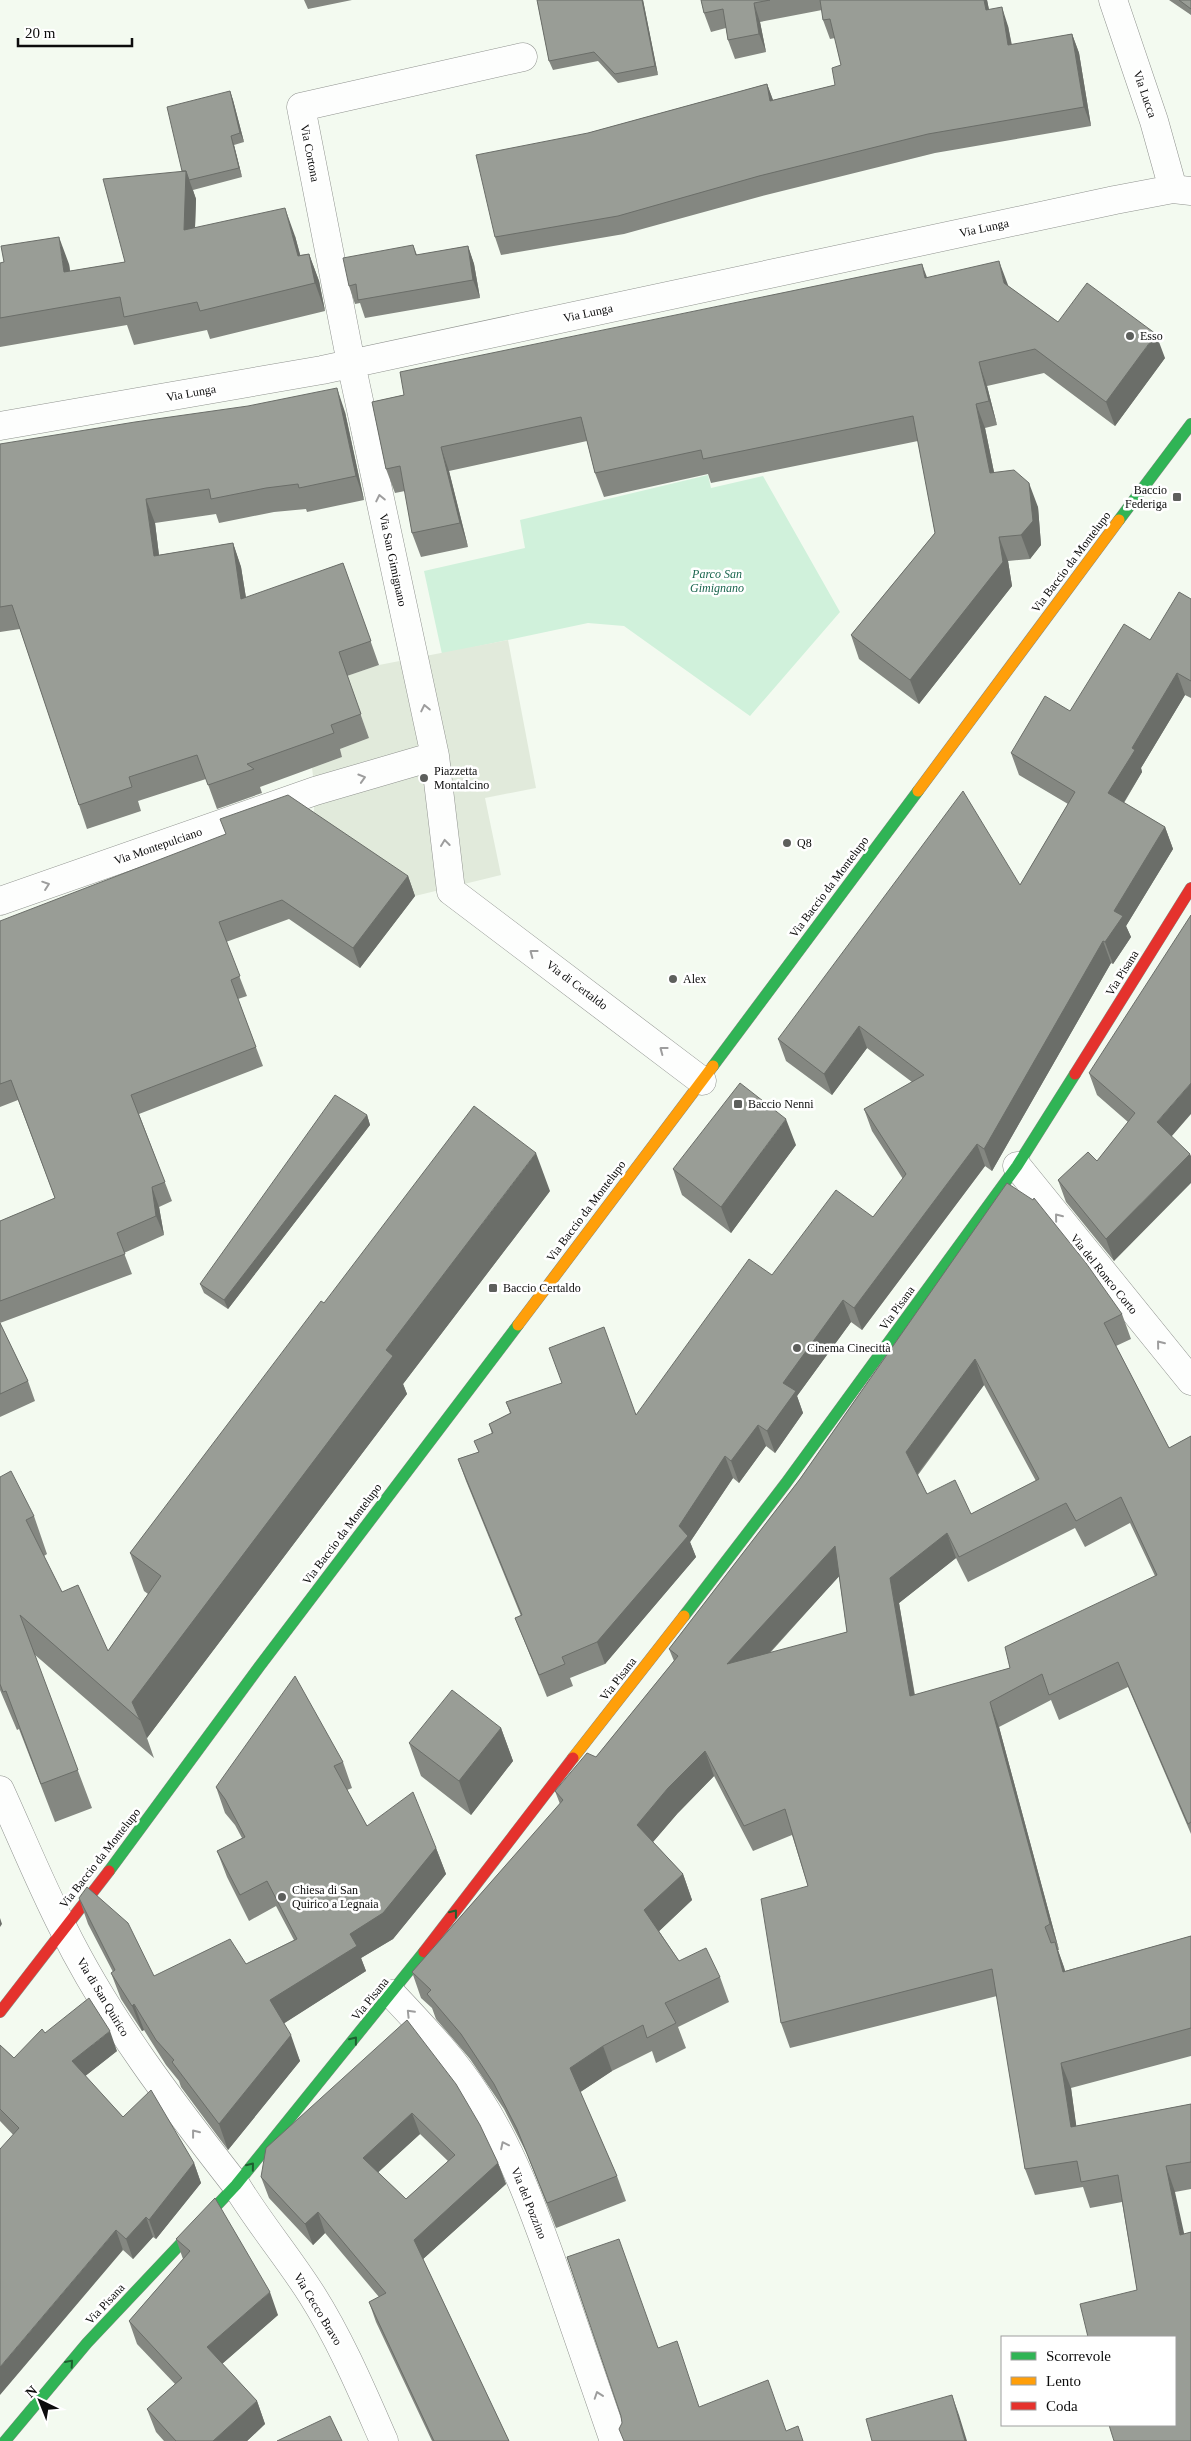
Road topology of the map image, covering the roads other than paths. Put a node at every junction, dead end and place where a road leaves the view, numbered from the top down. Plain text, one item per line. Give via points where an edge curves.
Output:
1 (1113, 0) edge
2 (523, 57) dead end
3 (1185, 186) edge
4 (351, 363) junction
5 (1191, 424) edge
6 (0, 426) edge
7 (435, 756) junction
8 (1191, 888) edge
9 (0, 901) edge
10 (702, 1080) junction
11 (1018, 1166) junction
12 (1191, 1381) edge
13 (0, 1790) edge
14 (63, 1928) junction
15 (392, 1994) junction
16 (0, 2012) edge
17 (236, 2185) junction
18 (6, 2441) edge
19 (384, 2441) edge
20 (614, 2441) edge

1 - 3 street, Via Lucca via 1154,121
2 - 4 street, Via Cortona via 301,107
3 - 4 street, Via Lunga
4 - 6 street, Via Lunga
7 -> 4 street, Via San Gimignano
5 - 10 street, Via Baccio da Montelupo
9 -> 7 street, Via Montepulciano via 315,791
10 -> 7 street, Via di Certaldo via 451,891
8 - 11 street, Via Pisana
10 - 14 street, Via Baccio da Montelupo via 259,1667 116,1862
12 -> 11 street, Via del Ronco Corto
15 -> 11 street, Via Pisana via 786,1483
13 - 14 street, Via di San Quirico
14 - 16 street, Via Baccio da Montelupo
17 -> 14 street, Via di San Quirico via 138,2056
17 -> 15 street, Via Pisana
20 -> 15 street, Via del Pozzino via 530,2200 493,2123 456,2066
18 -> 17 street, Via Pisana via 87,2343
17 - 19 street, Via Cecco Bravo via 336,2335

